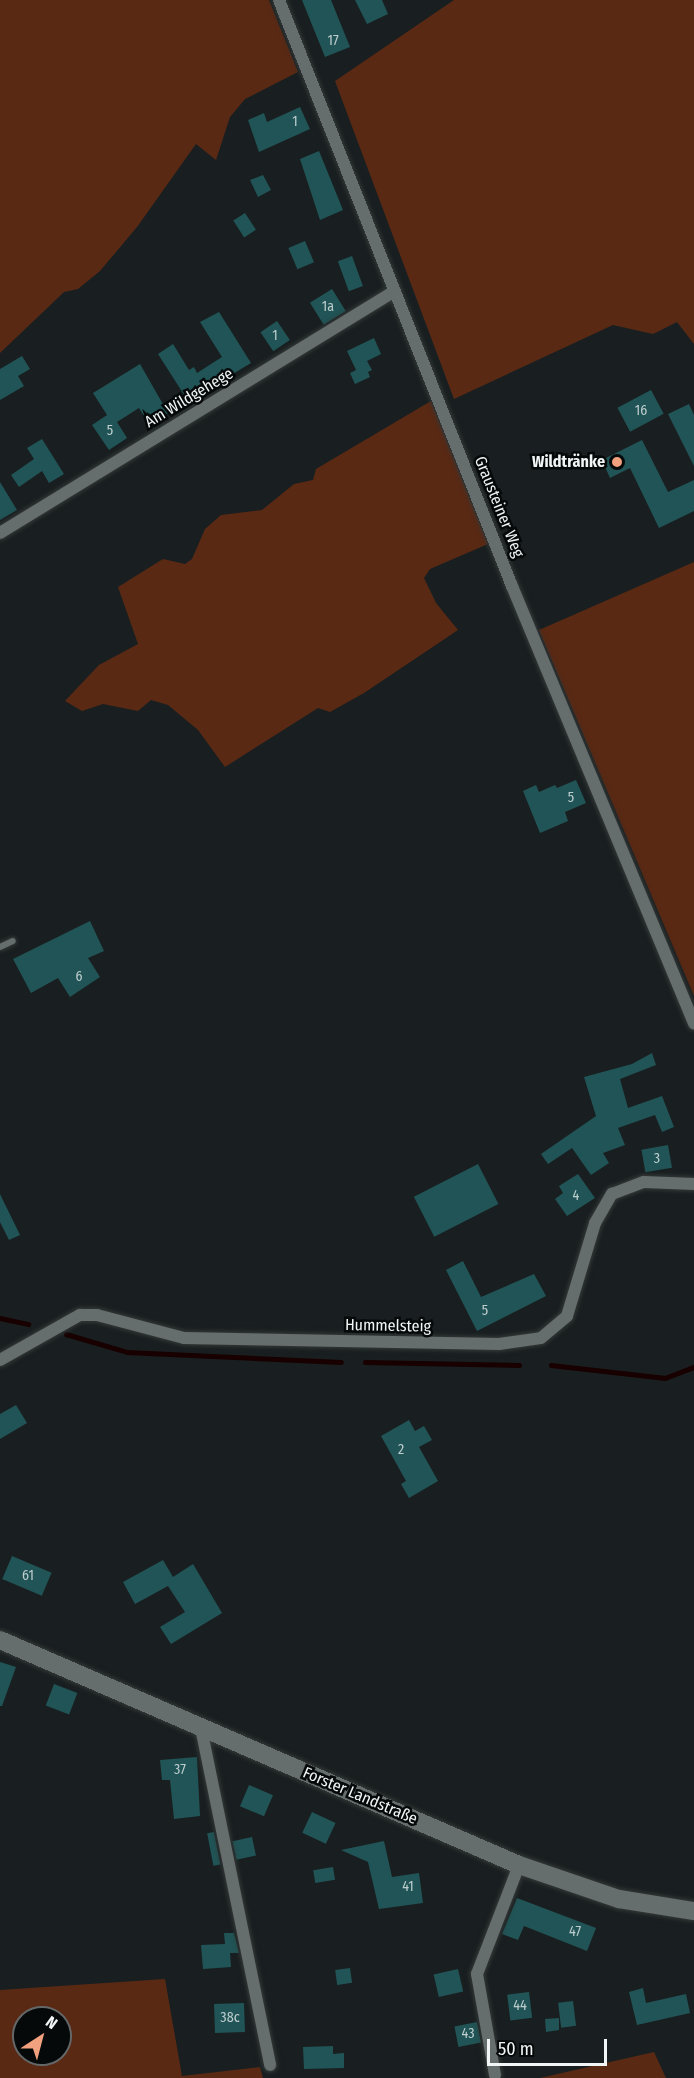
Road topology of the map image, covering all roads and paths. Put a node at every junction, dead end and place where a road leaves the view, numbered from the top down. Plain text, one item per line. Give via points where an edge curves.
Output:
1 (279, 0) edge
2 (395, 291) junction
3 (0, 533) edge
4 (13, 941) dead end
5 (0, 947) edge
6 (694, 1024) edge
7 (694, 1184) edge
8 (0, 1360) edge
9 (0, 1640) edge
10 (201, 1728) junction
11 (519, 1864) junction
12 (694, 1911) edge
13 (270, 2065) dead end
14 (495, 2074) dead end

1 - 2 street, Grausteiner Weg
2 - 3 street, Am Wildgehege
2 - 6 street, Grausteiner Weg via 520,607
4 - 5 lane
7 - 8 street, Hummelsteig via 644,1182 612,1194 595,1223 567,1316 541,1338 500,1344 184,1338 97,1315 80,1315
9 - 10 main road, Forster Landstraße
10 - 11 main road, Forster Landstraße
10 - 13 street
11 - 12 main road, Forster Landstraße via 619,1899
11 - 14 street via 477,1974

